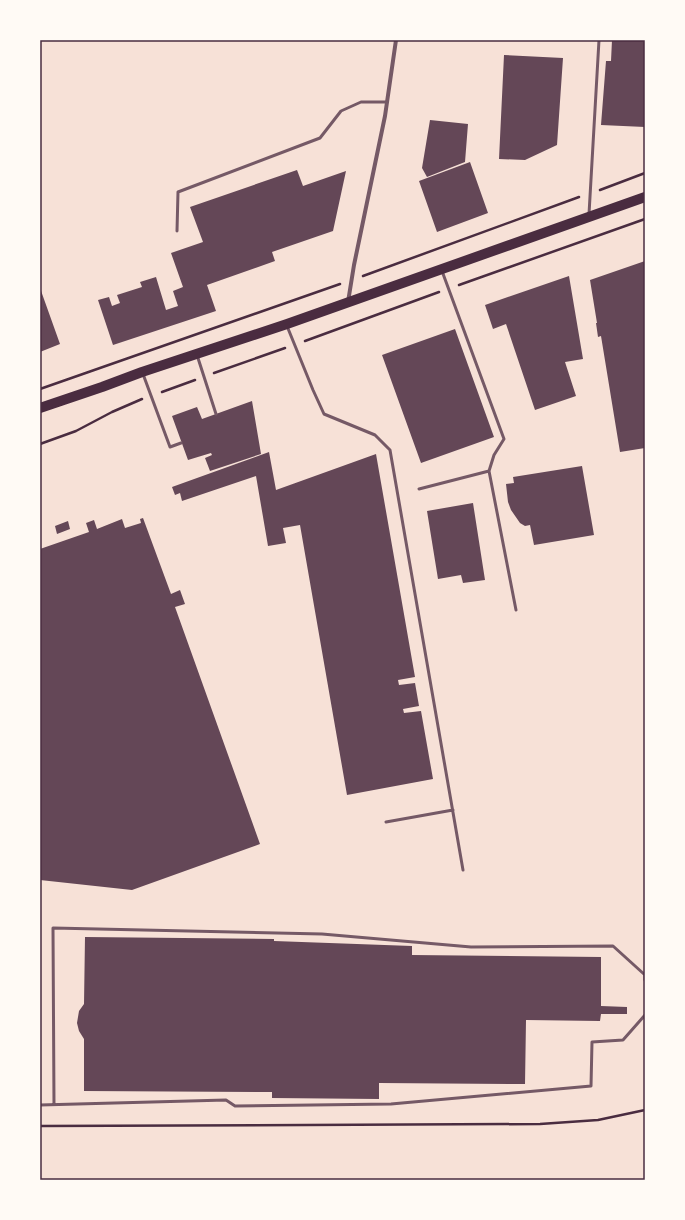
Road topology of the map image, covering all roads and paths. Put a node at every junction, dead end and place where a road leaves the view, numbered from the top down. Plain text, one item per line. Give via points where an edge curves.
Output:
1 (396, 40) edge
2 (599, 40) edge
3 (387, 102) junction
4 (645, 197) edge
5 (589, 218) junction
6 (645, 219) edge
7 (177, 231) dead end
8 (442, 269) junction
9 (449, 289) junction
10 (348, 302) junction
11 (287, 324) junction
12 (295, 345) junction
13 (197, 354) junction
14 (142, 372) junction
15 (204, 377) junction
16 (151, 396) junction
17 (40, 408) edge
18 (216, 414) dead end
19 (181, 443) dead end
20 (40, 444) edge
21 (489, 471) junction
22 (419, 488) dead end
23 (516, 610) dead end
24 (453, 810) junction
25 (386, 822) dead end
26 (463, 870) dead end
27 (645, 980) edge
28 (645, 1015) edge
29 (40, 1105) edge
30 (54, 1105) junction
31 (645, 1110) edge
32 (40, 1126) edge

1 - 3 street
2 - 5 lane
3 - 7 lane via 361,102 341,111 320,138 178,192
3 - 10 street
4 - 5 main road
5 - 8 main road
6 - 9 path
8 - 9 lane
8 - 10 main road
9 - 12 path
9 - 21 lane via 504,439 494,455
10 - 11 main road
11 - 12 lane
11 - 13 main road
12 - 15 path
12 - 24 lane via 324,414 375,435 390,450
13 - 14 main road
13 - 15 lane
14 - 16 lane
14 - 17 main road
15 - 16 path
15 - 18 lane
16 - 19 lane via 170,447
16 - 20 path via 112,412 76,432
21 - 22 lane
21 - 23 lane
24 - 25 lane
24 - 26 lane
27 - 30 lane via 645,975 613,946 471,947 322,934 53,928
28 - 30 lane via 623,1040 592,1042 591,1086 391,1104 235,1106 226,1100
29 - 30 lane
31 - 32 path via 598,1120 540,1124

